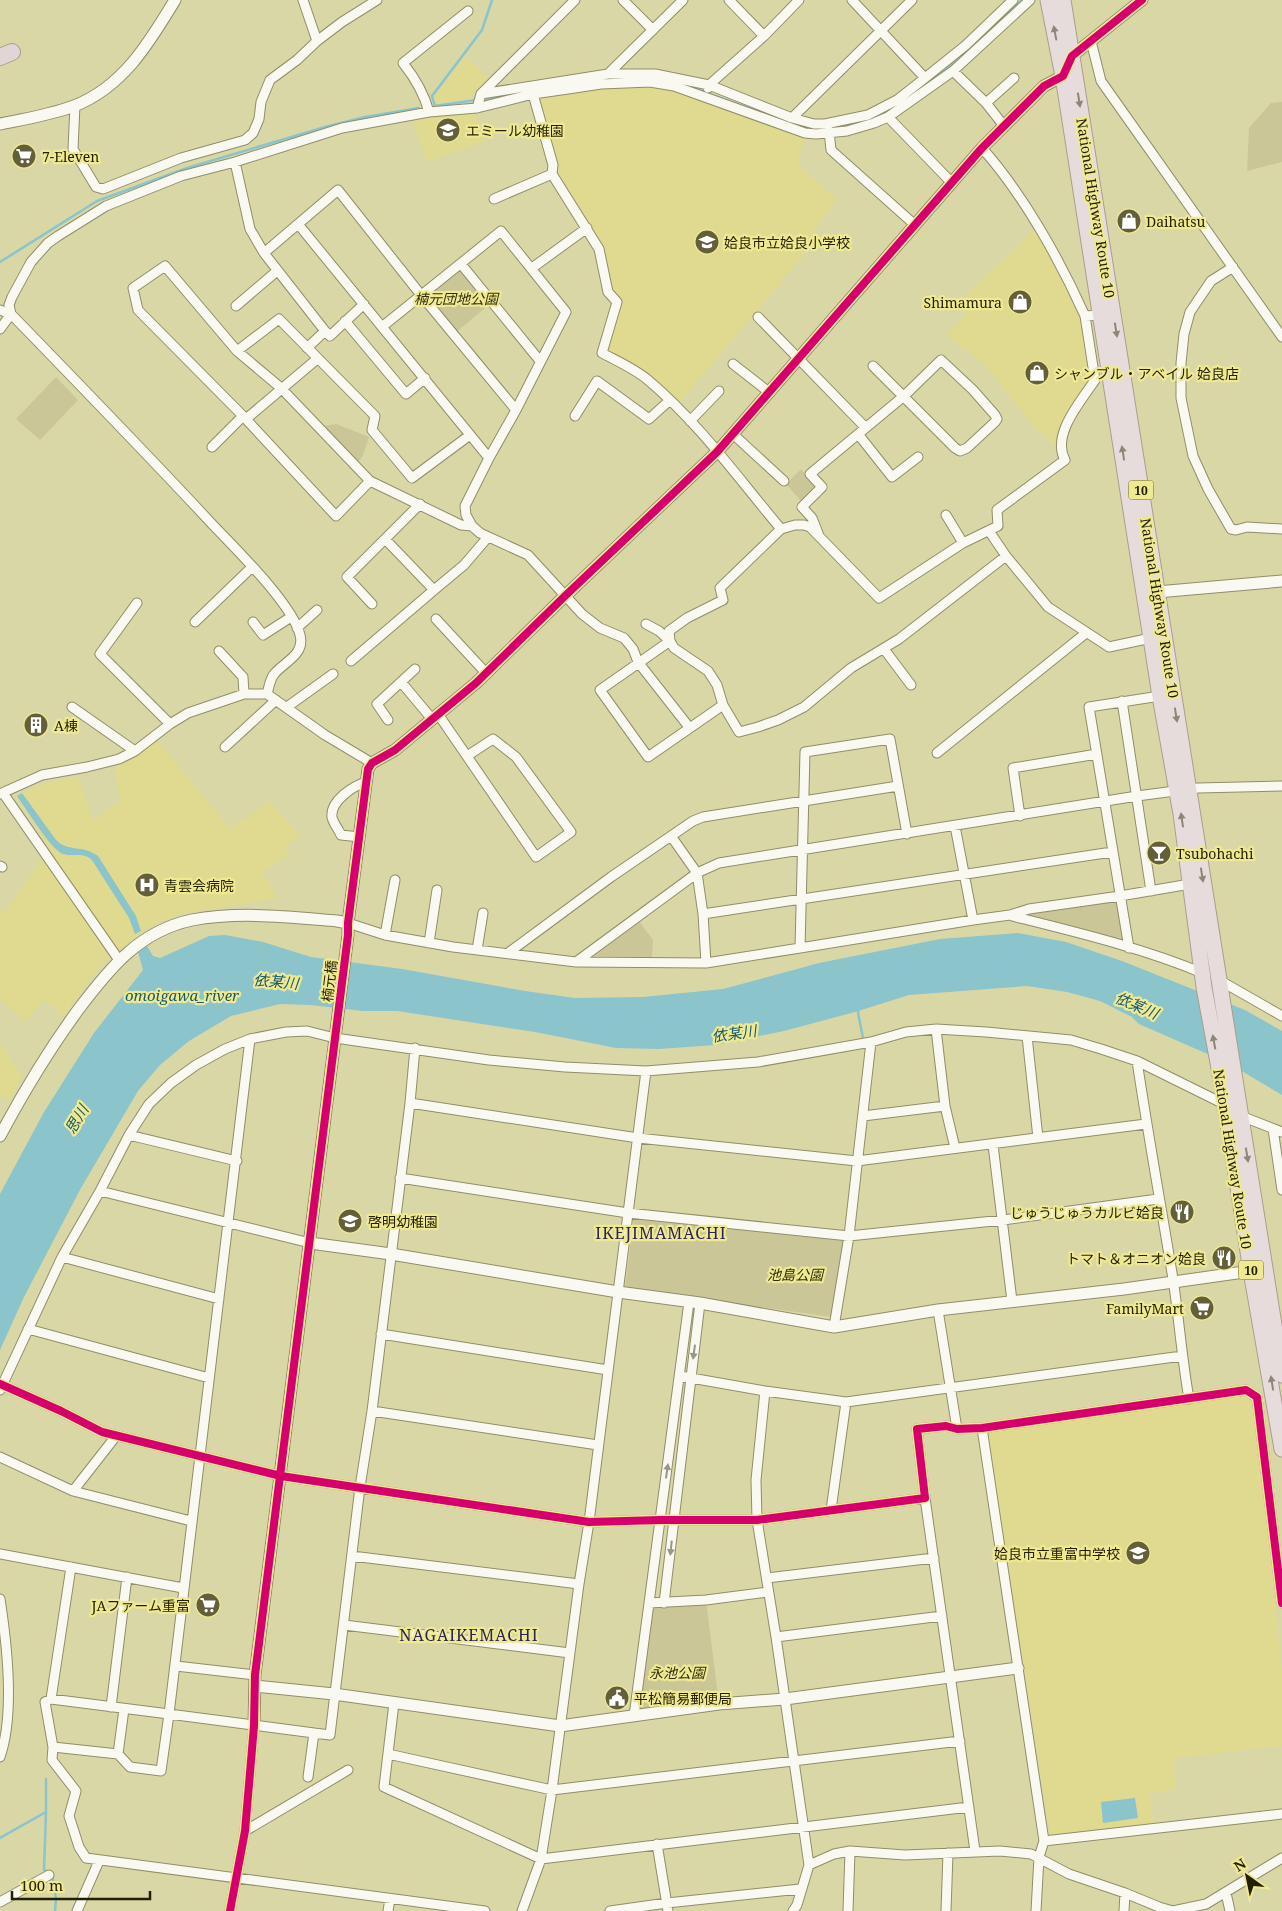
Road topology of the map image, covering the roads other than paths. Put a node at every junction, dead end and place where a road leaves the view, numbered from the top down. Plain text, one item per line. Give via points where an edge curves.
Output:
1 (175, 0) edge
2 (303, 0) edge
3 (377, 0) edge
4 (575, 0) edge
5 (623, 0) edge
6 (684, 0) edge
7 (729, 0) edge
8 (799, 0) edge
9 (852, 0) edge
10 (912, 0) edge
11 (1013, 0) edge
12 (1030, 0) edge
13 (1048, 0) edge
14 (1063, 0) edge
15 (1142, 0) edge
16 (468, 11) dead end
17 (652, 30) junction
18 (881, 31) junction
19 (764, 36) junction
20 (317, 41) junction
21 (1091, 41) junction
22 (1072, 56) junction
23 (953, 71) junction
24 (608, 74) junction
25 (1063, 76) junction
26 (926, 78) junction
27 (1014, 78) dead end
28 (709, 85) junction
29 (481, 94) junction
30 (533, 94) junction
31 (705, 96) junction
32 (986, 103) junction
33 (75, 106) junction
34 (477, 108) junction
35 (429, 112) junction
36 (888, 116) junction
37 (792, 118) junction
38 (0, 124) edge
39 (1004, 126) junction
40 (829, 131) junction
41 (982, 148) junction
42 (235, 162) junction
43 (552, 174) junction
44 (952, 183) junction
45 (103, 190) junction
46 (494, 199) dead end
47 (106, 206) junction
48 (298, 224) junction
49 (915, 225) junction
50 (587, 228) junction
51 (264, 253) junction
52 (461, 264) junction
53 (1233, 267) junction
54 (532, 268) junction
55 (277, 271) junction
56 (421, 295) junction
57 (364, 304) junction
58 (236, 306) dead end
59 (0, 310) edge
60 (11, 314) junction
61 (1093, 316) junction
62 (758, 317) dead end
63 (345, 321) junction
64 (383, 326) junction
65 (0, 329) edge
66 (325, 331) junction
67 (1282, 336) edge
68 (307, 348) junction
69 (237, 351) junction
70 (799, 358) junction
71 (317, 359) junction
72 (540, 361) junction
73 (733, 364) dead end
74 (873, 366) dead end
75 (425, 378) junction
76 (281, 388) junction
77 (719, 391) dead end
78 (770, 393) junction
79 (904, 396) junction
80 (670, 400) junction
81 (516, 410) junction
82 (575, 416) dead end
83 (244, 418) junction
84 (690, 421) junction
85 (862, 431) junction
86 (470, 434) junction
87 (734, 434) junction
88 (212, 447) dead end
89 (717, 452) junction
90 (918, 457) dead end
91 (489, 458) junction
92 (370, 481) junction
93 (784, 481) dead end
94 (420, 504) junction
95 (946, 515) dead end
96 (472, 526) junction
97 (781, 529) junction
98 (1282, 529) edge
99 (990, 531) junction
100 (818, 534) junction
101 (488, 536) junction
102 (385, 539) junction
103 (963, 543) junction
104 (1006, 556) junction
105 (252, 567) junction
106 (1282, 582) edge
107 (434, 590) junction
108 (1157, 592) junction
109 (566, 595) junction
110 (137, 603) dead end
111 (372, 604) dead end
112 (317, 610) dead end
113 (291, 617) junction
114 (436, 619) dead end
115 (195, 622) dead end
116 (253, 622) dead end
117 (646, 624) dead end
118 (297, 628) junction
119 (1086, 633) junction
120 (1151, 638) junction
121 (670, 641) junction
122 (884, 649) junction
123 (219, 651) dead end
124 (351, 661) dead end
125 (638, 662) junction
126 (415, 669) dead end
127 (486, 673) junction
128 (333, 674) dead end
129 (401, 682) junction
130 (911, 685) dead end
131 (244, 694) junction
132 (266, 694) junction
133 (1160, 696) junction
134 (276, 700) junction
135 (1122, 701) junction
136 (724, 705) junction
137 (72, 706) dead end
138 (287, 707) junction
139 (435, 717) junction
140 (388, 720) dead end
141 (170, 724) junction
142 (689, 727) junction
143 (225, 747) dead end
144 (134, 751) junction
145 (937, 753) dead end
146 (1097, 754) junction
147 (467, 756) junction
148 (372, 763) junction
149 (366, 782) junction
150 (898, 786) junction
151 (1282, 786) edge
152 (1182, 790) junction
153 (2, 794) edge
154 (1137, 796) junction
155 (804, 801) junction
156 (1105, 802) junction
157 (1020, 816) junction
158 (955, 826) junction
159 (907, 834) junction
160 (671, 836) junction
161 (360, 837) junction
162 (803, 849) junction
163 (1112, 852) junction
164 (696, 873) junction
165 (965, 874) junction
166 (395, 880) dead end
167 (1190, 884) junction
168 (437, 890) dead end
169 (1152, 891) junction
170 (1120, 896) junction
171 (802, 900) junction
172 (483, 913) dead end
173 (704, 914) junction
174 (1010, 915) junction
175 (973, 920) junction
176 (348, 929) junction
177 (385, 934) junction
178 (429, 943) junction
179 (800, 948) junction
180 (1129, 948) junction
181 (476, 950) junction
182 (508, 954) junction
183 (119, 960) junction
184 (576, 962) junction
185 (706, 963) junction
186 (1203, 980) junction
187 (1220, 986) junction
188 (1282, 1016) edge
189 (936, 1029) junction
190 (336, 1034) junction
191 (1027, 1036) junction
192 (250, 1039) junction
193 (871, 1042) junction
194 (415, 1048) junction
195 (1137, 1061) junction
196 (646, 1071) junction
197 (1228, 1095) junction
198 (410, 1103) junction
199 (945, 1106) junction
200 (863, 1116) junction
201 (1241, 1116) junction
202 (1146, 1124) junction
203 (1273, 1129) junction
204 (1282, 1132) edge
205 (129, 1135) junction
206 (0, 1136) edge
207 (638, 1138) junction
208 (1038, 1138) junction
209 (993, 1145) junction
210 (955, 1148) junction
211 (237, 1161) junction
212 (857, 1161) junction
213 (400, 1178) junction
214 (1282, 1190) edge
215 (100, 1191) junction
216 (1158, 1200) junction
217 (628, 1213) junction
218 (1003, 1220) junction
219 (229, 1224) junction
220 (849, 1236) junction
221 (310, 1243) junction
222 (391, 1254) junction
223 (62, 1257) junction
224 (1258, 1270) junction
225 (1173, 1280) junction
226 (618, 1292) junction
227 (219, 1299) junction
228 (1012, 1301) junction
229 (695, 1303) junction
230 (938, 1310) junction
231 (834, 1327) junction
232 (28, 1329) junction
233 (381, 1334) junction
234 (1275, 1345) edge
235 (1182, 1356) junction
236 (608, 1370) junction
237 (1282, 1375) edge
238 (680, 1376) junction
239 (209, 1378) junction
240 (690, 1378) junction
241 (0, 1386) edge
242 (951, 1388) junction
243 (765, 1391) junction
244 (1189, 1399) junction
245 (846, 1402) junction
246 (372, 1411) junction
247 (982, 1428) junction
248 (958, 1429) junction
249 (116, 1436) junction
250 (598, 1445) junction
251 (1282, 1449) edge
252 (200, 1456) junction
253 (0, 1457) edge
254 (281, 1476) junction
255 (360, 1487) junction
256 (73, 1492) junction
257 (925, 1498) junction
258 (831, 1510) junction
259 (661, 1520) junction
260 (674, 1520) junction
261 (758, 1520) junction
262 (191, 1521) junction
263 (589, 1522) junction
264 (0, 1554) edge
265 (352, 1556) junction
266 (934, 1558) junction
267 (71, 1567) junction
268 (127, 1577) junction
269 (768, 1578) junction
270 (579, 1584) junction
271 (183, 1588) junction
272 (768, 1592) junction
273 (0, 1599) edge
274 (649, 1603) junction
275 (664, 1603) junction
276 (1282, 1603) edge
277 (942, 1616) junction
278 (344, 1625) junction
279 (776, 1637) junction
280 (570, 1653) junction
281 (176, 1666) junction
282 (1018, 1668) junction
283 (951, 1676) junction
284 (255, 1680) junction
285 (334, 1694) junction
286 (785, 1698) junction
287 (51, 1699) junction
288 (394, 1703) junction
289 (111, 1707) junction
290 (124, 1709) junction
291 (169, 1714) junction
292 (634, 1716) junction
293 (254, 1726) junction
294 (560, 1726) junction
295 (314, 1734) junction
296 (960, 1741) junction
297 (53, 1747) junction
298 (118, 1754) junction
299 (388, 1754) junction
300 (0, 1757) edge
301 (793, 1761) junction
302 (348, 1770) dead end
303 (308, 1777) dead end
304 (552, 1790) junction
305 (969, 1807) junction
306 (1282, 1814) edge
307 (802, 1826) junction
308 (245, 1831) junction
309 (1044, 1841) junction
310 (657, 1844) junction
311 (850, 1851) junction
312 (975, 1851) junction
313 (948, 1853) junction
314 (1039, 1857) junction
315 (1282, 1858) edge
316 (541, 1859) junction
317 (99, 1861) junction
318 (809, 1865) junction
319 (48, 1875) dead end
320 (236, 1879) junction
321 (800, 1889) junction
322 (1125, 1893) junction
323 (1226, 1893) junction
324 (390, 1898) junction
325 (0, 1902) edge
326 (668, 1907) edge
327 (77, 1911) edge
328 (230, 1911) edge
329 (388, 1911) edge
330 (485, 1911) edge
331 (522, 1911) edge
332 (610, 1911) edge
333 (793, 1911) edge
334 (848, 1911) edge
335 (946, 1911) edge
336 (1036, 1911) edge
337 (1124, 1911) edge
338 (1173, 1911) edge
339 (1230, 1911) edge

1 - 33 street via 127,70 111,85
2 - 20 street
3 - 20 street
4 - 29 street
5 - 17 street
6 - 17 street
7 - 19 street
8 - 19 street
9 - 18 street
10 - 18 street
11 - 26 street
12 - 23 street
25 -> 13 highway, National Highway Route 10 / 10
14 - 22 highway, National Highway Route 10 / 10
15 - 21 street
16 - 35 street via 403,63 426,99
17 - 24 street
18 - 26 street
18 - 37 street
19 - 28 street
20 - 45 street via 270,80 261,102 259,119 253,133 245,140 181,158
21 - 22 street
21 - 53 street via 1101,81
22 - 25 street
22 -> 108 highway, National Highway Route 10 / 10
23 - 32 street
23 - 36 street
24 - 28 street via 655,74
24 - 29 street
25 - 39 street via 1044,86
25 - 61 highway, National Highway Route 10 / 10
26 - 37 street via 897,100 868,116 825,124
27 - 32 street
28 - 31 street
28 - 37 street
29 - 34 street
30 - 31 street via 601,84 650,82
30 - 34 street
30 - 43 street via 553,165
31 - 40 street via 805,133
32 - 39 street
33 - 38 street
33 - 45 street via 73,149 96,187
34 - 35 street
35 - 42 street via 342,128
36 - 40 street via 847,131
36 - 44 street
39 - 41 street
40 - 49 street via 832,150
41 - 44 street
41 - 61 street via 1003,171
42 - 47 street via 181,176
42 - 51 street via 250,229
43 - 46 street
43 - 50 street
44 - 49 street
45 - 47 street
47 - 60 street via 48,243 32,262 12,297
48 - 51 street
48 - 56 street via 338,190
48 - 57 street
49 - 70 street
50 - 54 street
50 - 80 street via 599,249 608,292 616,302 602,352 647,378
51 - 55 street
52 - 54 street via 501,230
52 - 56 street
52 - 72 street
53 - 67 street
53 - 98 street via 1211,281 1190,312 1180,363 1181,398 1194,456 1231,529
54 - 72 street via 566,312
55 - 58 street
55 - 66 street
56 - 64 street
56 - 81 street
57 - 63 street
57 - 64 street
59 - 60 street
60 - 65 street
60 - 105 street
61 - 99 street via 1095,380 1064,427 1061,453 1065,460 996,510 998,526
120 -> 61 highway, National Highway Route 10 / 10
62 - 70 street
63 - 66 street via 330,336
63 - 75 street via 406,394
64 - 75 street
66 - 68 street
68 - 69 street via 279,319
68 - 71 street
69 - 76 street
69 - 83 street via 165,266 133,288 138,310
70 - 78 street
70 - 85 street
71 - 76 street
71 - 86 street via 375,416 372,430 412,478
72 - 81 street
73 - 78 street
74 - 79 street
75 - 86 street
76 - 83 street
76 - 92 street
77 - 84 street
78 - 87 street
79 - 79 street via 941,360 973,390 996,419 960,451
79 - 85 street
80 - 82 street via 649,419 598,381
80 - 84 street
81 - 91 street
83 - 88 street
83 - 92 street via 336,516
84 - 89 street
85 - 90 street via 892,478
85 - 100 street via 810,474 822,487 802,507 812,518
86 - 91 street
87 - 89 street
87 - 93 street
89 - 97 street
89 - 109 street
91 - 96 street via 465,506
92 - 94 street
94 - 96 street via 461,525
94 - 102 street
95 - 103 street
96 - 101 street
97 - 100 street via 804,525
97 - 121 street via 720,588 723,600 669,631
99 - 103 street
99 - 104 street
100 - 103 street via 879,598
101 - 107 street via 464,564
101 - 109 street via 528,555
102 - 107 street
102 - 111 street via 347,578
104 - 119 street via 1048,607
104 - 122 street
105 - 113 street
105 - 115 street
106 - 108 street
107 - 124 street
108 -> 152 highway, National Highway Route 10 / 10
109 - 125 street via 600,628 624,638
109 - 127 street
110 - 141 street via 100,654
112 - 118 street
113 - 116 street via 263,635
113 - 118 street
114 - 127 street
117 - 121 street
118 - 132 street via 301,645 296,654 273,674
119 - 120 street via 1109,648
119 - 145 street
120 - 133 highway, National Highway Route 10 / 10
121 - 125 street
121 - 136 street via 674,648 708,671
122 - 130 street
122 - 136 street via 851,668 804,706 758,728 739,732
123 - 131 street via 242,677
125 - 142 street
125 - 142 street via 600,690 648,757
126 - 129 street
127 - 139 street
128 - 138 street
129 - 139 street
129 - 140 street via 377,704
131 - 132 street
131 - 141 street via 188,713
132 - 134 street
133 - 135 street
133 - 152 highway, National Highway Route 10 / 10
134 - 138 street
134 - 143 street
135 - 146 street via 1089,706
135 - 154 street
136 - 142 street
137 - 144 street
138 - 148 street
139 - 147 street
139 - 148 street via 395,750
141 - 144 street
144 - 153 street via 119,759 42,775
146 - 156 street
146 - 157 street via 1012,768
147 - 147 street via 536,857 571,832 516,757 493,739
148 - 149 street, 楠元橋
149 - 161 street, 楠元橋
149 - 161 street via 344,794 333,809 332,818 342,835
150 - 155 street
150 - 155 street via 890,739 805,752
150 - 159 street
151 - 152 street
152 - 154 street
167 -> 152 highway, National Highway Route 10 / 10
152 -> 187 highway, National Highway Route 10 / 10
153 - 183 street
154 - 156 street
154 - 169 street
155 - 160 street via 703,817 693,820
155 - 162 street
156 - 157 street
156 - 163 street
157 - 158 street
158 - 159 street
158 - 165 street
159 - 162 street
160 - 164 street
160 - 182 street
161 - 176 street, 楠元橋
162 - 164 street via 719,863
162 - 171 street
163 - 165 street
163 - 170 street
164 - 173 street
164 - 184 street
165 - 171 street
165 - 175 street
166 - 177 street
167 - 169 street
167 - 186 highway, National Highway Route 10 / 10
168 - 178 street
169 - 170 street
170 - 174 street via 1029,909
170 - 180 street
171 - 173 street
171 - 179 street
172 - 181 street
173 - 185 street
174 - 175 street
174 - 180 street
175 - 179 street
176 - 177 street
176 - 183 street via 336,921 265,916 216,917 190,921 150,936
176 - 190 street, 楠元橋
177 - 178 street
178 - 181 street
179 - 185 street
180 - 186 street
181 - 182 street
182 - 184 street
183 - 206 street via 103,976 44,1058
184 - 185 street
186 - 187 street
197 -> 186 highway, National Highway Route 10 / 10
187 - 188 street
187 - 197 highway, National Highway Route 10 / 10
189 - 191 street
189 - 193 street via 906,1032
189 - 199 street
190 - 192 street via 286,1032
190 - 194 street
190 - 221 street, 楠元橋
191 - 195 street via 1071,1040
191 - 208 street
192 - 205 street via 225,1049 171,1082 149,1104
192 - 211 street
193 - 196 street via 758,1062
193 - 200 street
194 - 196 street via 489,1060
194 - 198 street
195 - 197 street
195 - 202 street
196 - 207 street
197 - 201 highway, National Highway Route 10 / 10
197 - 224 highway, National Highway Route 10 / 10
198 - 207 street
198 - 213 street
199 - 200 street
199 - 210 street
200 - 212 street
201 - 203 street
201 -> 224 highway, National Highway Route 10 / 10
202 - 208 street
202 - 216 street
203 - 204 street
203 - 214 street
205 - 211 street
205 - 215 street
207 - 212 street
207 - 217 street
208 - 209 street
209 - 210 street
209 - 218 street
210 - 212 street
211 - 219 street
212 - 220 street
213 - 217 street
213 - 222 street
215 - 219 street
215 - 223 street
216 - 218 street
216 - 225 street
217 - 220 street
217 - 226 street
218 - 220 street
218 - 228 street
219 - 221 street
219 - 227 street
220 - 231 street
221 - 222 street
221 - 254 street, 楠元橋
222 - 226 street
222 - 233 street
223 - 227 street
223 - 232 street
224 - 225 street
224 - 234 highway, National Highway Route 10 / 10
225 - 228 street via 1124,1289
225 - 235 street
226 - 229 street
226 - 236 street
227 - 239 street
228 - 230 street
229 - 231 street
229 - 238 street
229 -> 240 street
230 - 231 street
230 - 242 street
232 - 239 street
232 - 241 street
233 - 236 street
233 - 246 street
234 - 237 highway, National Highway Route 10 / 10
251 -> 234 highway, National Highway Route 10 / 10
235 - 242 street
235 - 244 street
236 - 250 street
238 - 240 street
259 -> 238 street
239 - 252 street
240 - 243 street
240 - 260 street
241 - 249 street
242 - 245 street
242 - 248 street
243 - 245 street
243 - 261 street via 756,1480
244 - 247 street
244 - 276 street via 1246,1390 1257,1397
245 - 258 street
246 - 250 street
246 - 255 street
247 - 248 street
247 - 282 street
248 - 257 street via 946,1426 917,1429
249 - 252 street
249 - 256 street
250 - 263 street
252 - 254 street
252 - 262 street
253 - 256 street
254 - 255 street
254 - 284 street, 楠元橋
255 - 263 street
255 - 265 street
256 - 262 street
257 - 258 street
257 - 266 street
258 - 261 street
259 - 260 street
259 - 263 street
259 - 274 street
260 - 261 street
260 -> 275 street
261 - 269 street
262 - 271 street
263 - 270 street
264 - 267 street
265 - 270 street
265 - 278 street
266 - 269 street
266 - 277 street
267 - 268 street
267 - 287 street
268 - 271 street
268 - 289 street
269 - 272 street
270 - 280 street
271 - 281 street
272 - 275 street
272 - 279 street
273 - 300 street via 8,1666 7,1728
274 - 275 street
274 - 292 street
277 - 279 street
277 - 283 street
278 - 280 street
278 - 285 street
279 - 286 street
280 - 294 street
281 - 284 street
281 - 291 street
282 - 283 street
282 - 309 street
283 - 286 street
283 - 296 street
284 - 285 street
284 - 293 street, 楠元橋
285 - 288 street
285 - 295 street via 330,1735
286 - 292 street
286 - 301 street
287 - 289 street
287 - 297 street via 45,1702
288 - 294 street
288 - 299 street
289 - 290 street
290 - 291 street
290 - 298 street
291 - 293 street
291 - 298 street via 162,1771 130,1767
292 - 294 street
293 - 295 street
293 - 308 street
294 - 304 street
295 - 303 street
296 - 301 street
296 - 305 street
297 - 298 street
297 - 317 street via 52,1760 76,1791 69,1816 79,1847 86,1858
299 - 304 street
299 - 316 street via 384,1787
301 - 304 street
301 - 307 street
302 - 308 street
304 - 316 street
305 - 307 street
305 - 312 street
306 - 309 street
307 - 310 street
307 - 318 street
308 - 320 street
309 - 314 street
310 - 316 street
310 - 326 street
311 - 313 street via 906,1855
311 - 318 street
311 - 334 street
312 - 313 street
312 - 314 street
313 - 335 street
314 - 322 street via 1069,1874
314 - 336 street
315 - 323 street
316 - 331 street
317 - 320 street
317 - 327 street
318 - 321 street
319 - 325 street
320 - 324 street
320 - 328 street
321 - 326 street
321 - 333 street
322 - 337 street
322 - 338 street
323 - 338 street via 1206,1904
323 - 339 street
324 - 329 street
324 - 330 street
326 - 332 street

